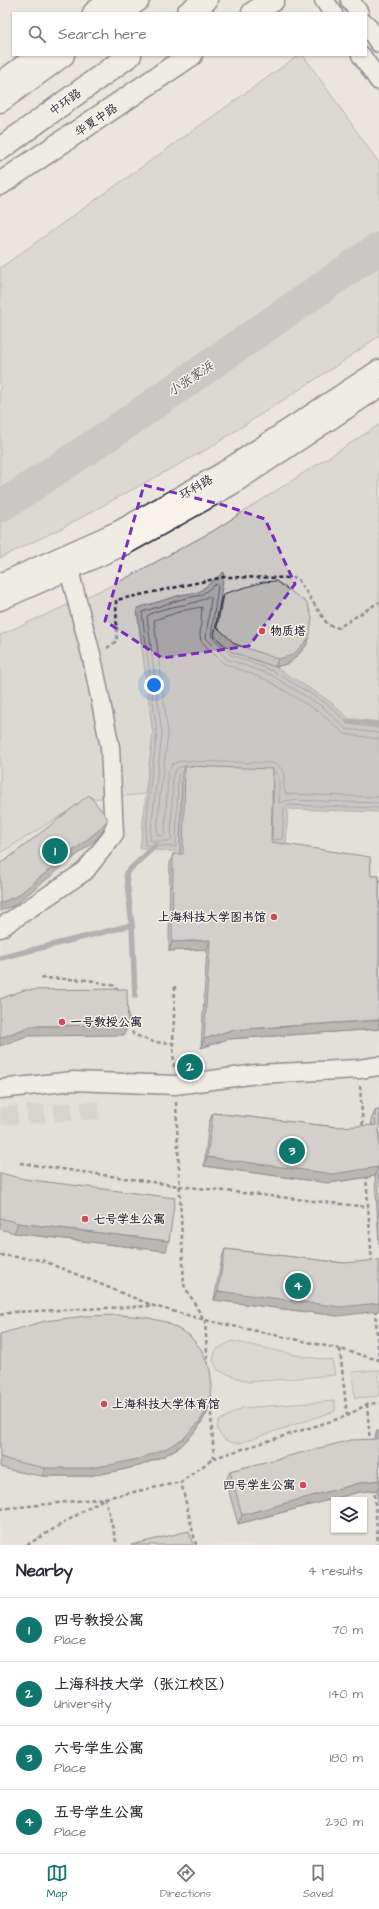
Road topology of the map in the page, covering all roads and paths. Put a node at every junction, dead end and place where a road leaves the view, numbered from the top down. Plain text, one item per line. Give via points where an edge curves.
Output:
1 (111, 0) edge
2 (138, 0) edge
3 (206, 0) edge
4 (273, 0) edge
5 (324, 0) edge
6 (350, 0) edge
7 (95, 12) edge
8 (121, 12) edge
9 (189, 12) edge
10 (255, 12) edge
11 (332, 12) edge
12 (358, 12) edge
13 (367, 25) edge
14 (379, 43) edge
15 (38, 56) edge
16 (61, 56) edge
17 (129, 56) edge
18 (190, 56) edge
19 (362, 56) edge
20 (379, 82) edge
21 (1, 96) edge
22 (0, 149) edge
23 (0, 184) edge
24 (379, 369) edge
25 (379, 388) edge
26 (69, 570) junction
27 (0, 583) edge
28 (0, 601) edge
29 (379, 602) edge
30 (92, 658) junction
31 (0, 928) edge
32 (41, 978) dead end
33 (175, 986) dead end
34 (119, 993) edge
35 (125, 1007) edge
36 (173, 1043) junction
37 (379, 1066) edge
38 (359, 1069) junction
39 (175, 1085) junction
40 (0, 1089) edge
41 (363, 1130) edge
42 (20, 1162) dead end
43 (366, 1169) edge
44 (180, 1186) junction
45 (368, 1207) junction
46 (0, 1256) edge
47 (372, 1268) edge
48 (154, 1306) junction
49 (375, 1307) edge
50 (0, 1315) edge
51 (205, 1320) junction
52 (340, 1349) junction
53 (379, 1360) edge
54 (208, 1374) edge
55 (210, 1397) edge
56 (379, 1403) edge
57 (367, 1404) junction
58 (347, 1416) junction
59 (370, 1444) edge
60 (214, 1458) junction
61 (182, 1482) junction
62 (373, 1482) edge
63 (105, 1498) junction
64 (0, 1509) edge
65 (27, 1545) edge
66 (117, 1545) edge
67 (196, 1545) edge
68 (378, 1545) edge

1 - 7 main road
2 - 8 main road
3 - 9 main road
4 - 10 main road
5 - 11 street
6 - 12 street
13 - 14 street
15 - 21 main road
16 - 21 main road
17 - 22 main road, 中环路
18 - 23 main road, 华夏中路
19 - 20 street
24 - 27 street, 环科路 via 222,472 119,530
25 - 26 street, 环科路 via 231,486 126,544
26 - 28 street, 环科路
26 - 30 street
29 - 30 path via 338,628 328,625 297,578 224,577 116,600 117,641
30 - 31 street via 110,747 114,834 85,871
32 - 34 path via 88,980 116,986
33 - 36 path
35 - 36 path via 133,1034 153,1042
36 - 39 path
37 - 38 street
38 - 39 street via 256,1074
38 - 41 path
39 - 40 street via 73,1081
39 - 44 path
42 - 44 path
43 - 45 path
44 - 45 path
44 - 51 path via 184,1285
45 - 47 path
46 - 48 path via 41,1260
48 - 50 path via 13,1312
48 - 51 path
49 - 53 path
51 - 52 path
51 - 54 path, bridge
52 - 53 path
52 - 58 path
55 - 60 path, bridge
56 - 57 path
57 - 58 path
57 - 59 path
58 - 60 path
60 - 61 path
61 - 63 path
61 - 67 path
62 - 68 path
63 - 64 path
63 - 65 path
63 - 66 path

